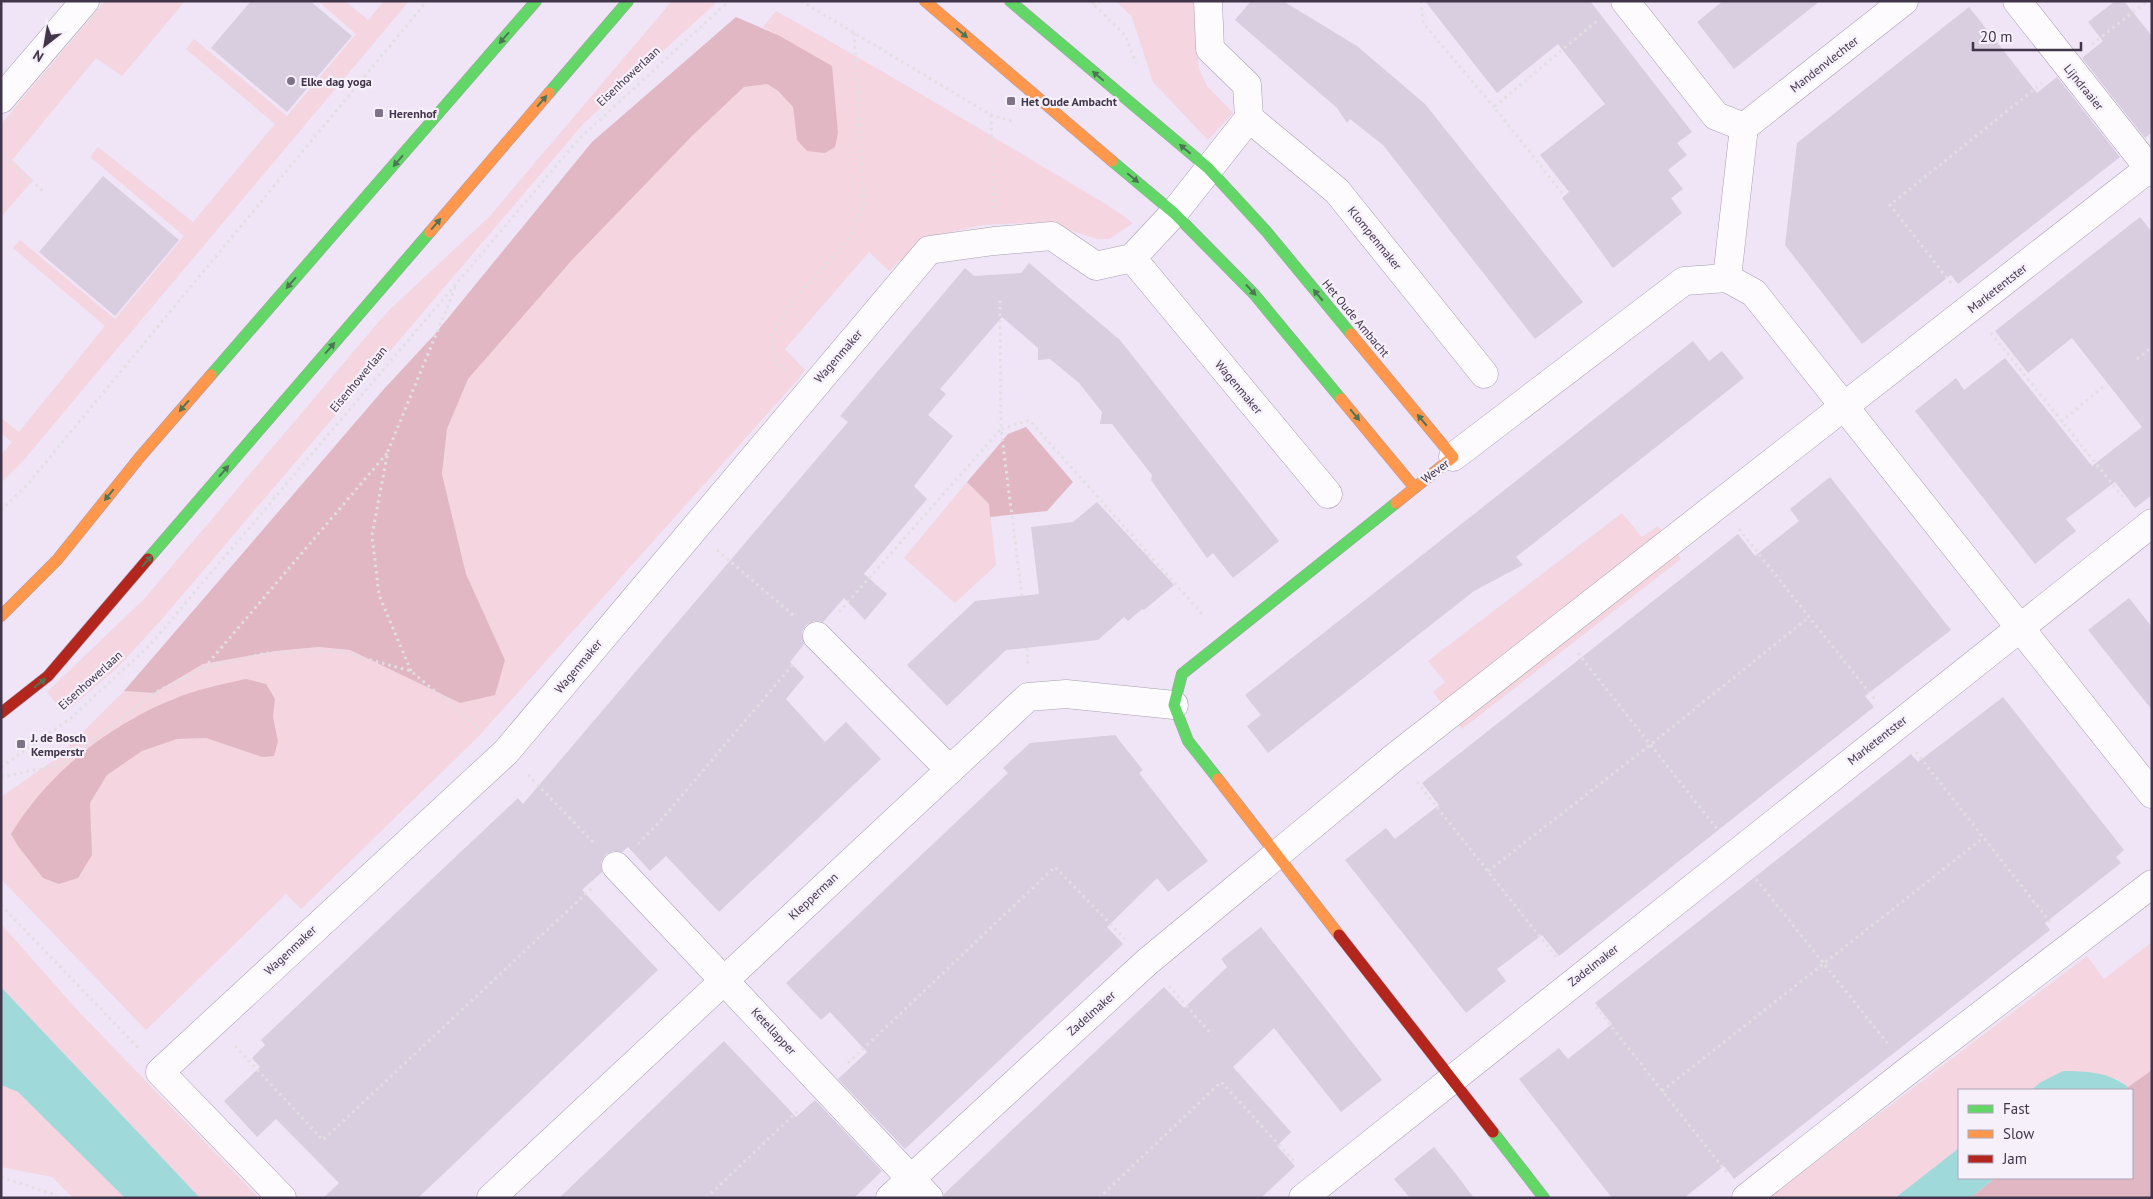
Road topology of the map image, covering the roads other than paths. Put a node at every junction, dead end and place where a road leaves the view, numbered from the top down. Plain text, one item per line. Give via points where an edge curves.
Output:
1 (85, 1) edge
2 (536, 1) edge
3 (628, 1) edge
4 (925, 1) edge
5 (1010, 1) edge
6 (1208, 1) edge
7 (1904, 1) edge
8 (2017, 1) edge
9 (1615, 7) edge
10 (1, 99) edge
11 (1249, 118) junction
12 (1744, 128) junction
13 (1208, 168) junction
14 (2151, 169) edge
15 (1174, 213) junction
16 (1132, 258) junction
17 (1727, 278) junction
18 (1484, 374) dead end
19 (1844, 407) junction
20 (1453, 457) junction
21 (1414, 487) junction
22 (1328, 494) dead end
23 (2149, 525) edge
24 (1, 616) edge
25 (2019, 627) junction
26 (1559, 629) joint
27 (817, 636) road end
28 (1174, 705) junction
29 (1, 713) edge
30 (950, 770) junction
31 (2152, 794) edge
32 (1736, 853) joint
33 (1277, 855) junction
34 (616, 866) road end
35 (2152, 884) edge
36 (724, 979) junction
37 (1451, 1079) junction
38 (911, 1178) junction
39 (1310, 1191) edge
40 (282, 1198) edge
41 (491, 1198) edge
42 (890, 1198) edge
43 (929, 1198) edge
44 (1544, 1198) edge
45 (1746, 1198) edge

1 - 10 street
2 -> 24 street via 140,457 57,560
29 -> 3 street via 48,676
4 -> 15 street
13 -> 5 street, Het Oude Ambacht
6 - 11 street via 1210,49 1247,85
7 - 12 street, Mandenvlechter
8 - 14 street, Lijndraaier
9 - 12 street via 1716,116
11 - 13 street
11 - 18 street, Klompenmaker via 1337,191
12 - 17 street
13 - 15 street
20 -> 13 street, Het Oude Ambacht via 1266,231
14 - 19 street, Marketentster
15 - 16 street
15 -> 21 street via 1254,294
16 - 22 street, Wagenmaker
16 - 40 street, Wagenmaker via 1096,266 1052,236 929,250 506,752 160,1072
17 - 19 street via 1754,293
17 - 20 street, Wever via 1684,281
19 - 25 street
19 - 26 street, Marketentster
20 - 21 street, Wever
21 - 28 street, Wever via 1182,674
23 - 25 street, Marketentster
25 - 31 street
25 - 32 street, Marketentster
26 - 33 street, Zadelmaker via 1396,756
27 - 30 street
28 - 30 street, Klepperman via 1066,694 1028,697
28 - 33 street via 1188,741
30 - 36 street, Klepperman
32 - 37 street, Zadelmaker
33 - 37 street
33 - 38 street, Zadelmaker via 1147,962
34 - 36 street, Ketellapper
35 - 45 street
36 - 38 street, Ketellapper
36 - 41 street, Klepperman
37 - 39 street, Zadelmaker
37 - 44 street
38 - 42 street
38 - 43 street, Ketellapper

